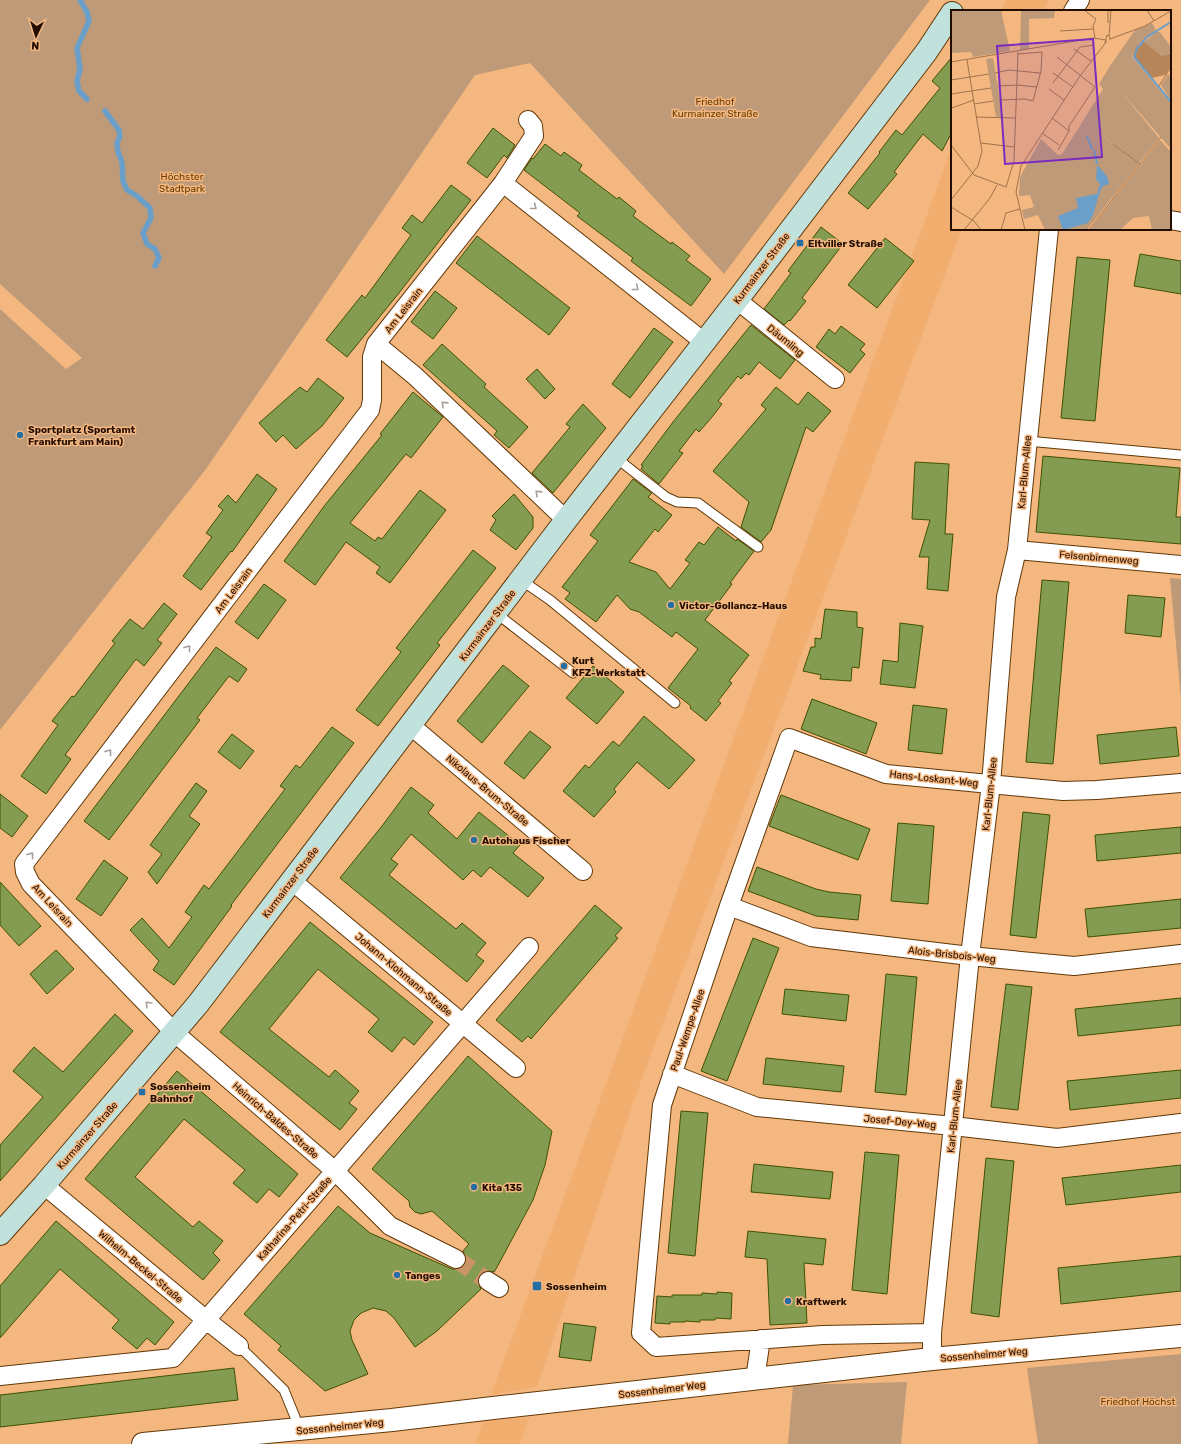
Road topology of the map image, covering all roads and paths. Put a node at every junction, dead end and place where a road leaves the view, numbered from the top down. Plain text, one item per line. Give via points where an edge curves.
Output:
1 (960, 0) edge
2 (1080, 0) edge
3 (954, 10) edge
4 (1074, 10) edge
5 (951, 15) edge
6 (528, 120) dead end
7 (503, 183) junction
8 (1171, 220) edge
9 (1181, 222) edge
10 (1049, 230) edge
11 (737, 300) junction
12 (704, 342) junction
13 (376, 344) junction
14 (835, 379) dead end
15 (1027, 441) junction
16 (1181, 455) edge
17 (615, 457) junction
18 (566, 520) junction
19 (758, 547) dead end
20 (1017, 550) junction
21 (1181, 565) edge
22 (521, 580) junction
23 (496, 612) junction
24 (573, 673) dead end
25 (675, 703) dead end
26 (410, 725) junction
27 (789, 738) joint
28 (1181, 783) edge
29 (991, 784) junction
30 (583, 871) dead end
31 (291, 880) junction
32 (729, 906) junction
33 (529, 947) dead end
34 (1181, 954) edge
35 (970, 956) junction
36 (463, 1023) junction
37 (175, 1032) junction
38 (516, 1068) dead end
39 (672, 1074) junction
40 (1181, 1123) edge
41 (953, 1126) junction
42 (335, 1171) junction
43 (44, 1185) junction
44 (0, 1234) edge
45 (456, 1259) tunnel mouth
46 (205, 1320) junction
47 (932, 1333) junction
48 (1181, 1336) edge
49 (761, 1339) junction
50 (239, 1346) joint
51 (932, 1359) junction
52 (0, 1376) edge
53 (755, 1379) junction
54 (298, 1430) junction
55 (143, 1444) edge

1 - 3 main road, Kurmainzer Straße
2 - 4 street
5 - 11 main road, Kurmainzer Straße via 927,51
6 - 7 street, Am Leisrain via 533,126 534,136
7 -> 12 street
7 - 13 street, Am Leisrain
8 - 9 street
10 - 15 street, Karl-Blum-Allee
11 - 12 main road, Kurmainzer Straße
11 - 14 street, Däumling
12 - 17 main road, Kurmainzer Straße
18 -> 13 street via 415,376
37 -> 13 street, Am Leisrain via 32,884 25,872 24,864 370,410 372,357
15 - 16 lane
15 - 20 street, Karl-Blum-Allee
17 - 18 main road, Kurmainzer Straße
17 - 19 lane via 666,497 677,502 698,504
18 - 22 main road, Kurmainzer Straße
20 - 21 street, Felsenbirnenweg
20 - 29 street, Karl-Blum-Allee via 1006,597
22 - 23 main road, Kurmainzer Straße
22 - 25 lane via 550,600
23 - 24 lane
23 - 26 main road, Kurmainzer Straße
26 - 30 street, Nikolaus-Brum-Straße
26 - 31 main road, Kurmainzer Straße
27 - 29 street, Hans-Loskant-Weg via 886,774
27 - 32 street, Paul-Wempe-Allee
28 - 29 street, Hans-Loskant-Weg via 1063,791
29 - 35 street, Karl-Blum-Allee
31 - 36 street, Johann-Klohmann-Straße
31 - 37 main road, Kurmainzer Straße
32 - 35 street, Alois-Brisbois-Weg via 811,937
32 - 39 street, Paul-Wempe-Allee
33 - 36 street, Katharina-Petri-Straße
34 - 35 street, Alois-Brisbois-Weg via 1074,966
35 - 41 street, Karl-Blum-Allee
36 - 38 street, Johann-Klohmann-Straße
36 - 42 street, Katharina-Petri-Straße
37 - 42 street, Heinrich-Baldes-Straße
37 - 43 main road, Kurmainzer Straße
39 - 41 street, Josef-Dey-Weg via 757,1107
39 - 49 street, Paul-Wempe-Allee via 662,1105 641,1333 656,1347
40 - 41 street, Josef-Dey-Weg via 1057,1138
41 - 47 street, Karl-Blum-Allee
42 - 45 street, Heinrich-Baldes-Straße via 390,1226
42 - 46 street, Katharina-Petri-Straße
43 - 44 main road, Kurmainzer Straße
43 - 46 street, Wilhelm-Beckel-Straße
46 - 50 street, Wilhelm-Beckel-Straße
46 - 52 street, Katharina-Petri-Straße via 173,1358
47 - 49 street via 823,1334
47 - 51 street, Karl-Blum-Allee
48 - 51 street, Sossenheimer Weg
49 - 53 street
50 - 54 lane via 284,1390
51 - 53 street, Sossenheimer Weg
53 - 54 street, Sossenheimer Weg
54 - 55 street, Sossenheimer Weg

